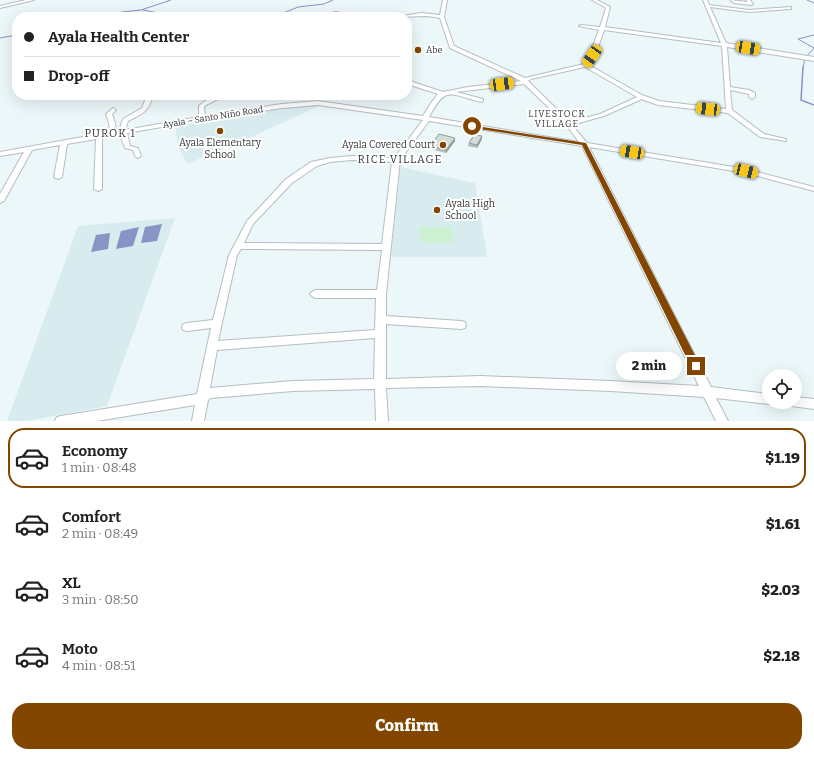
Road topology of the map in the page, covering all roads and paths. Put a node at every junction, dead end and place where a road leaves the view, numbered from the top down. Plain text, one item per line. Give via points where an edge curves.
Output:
1 (32, 0) edge
2 (445, 0) edge
3 (594, 0) edge
4 (705, 0) edge
5 (732, 0) edge
6 (748, 0) edge
7 (0, 6) edge
8 (709, 6) junction
9 (790, 8) dead end
10 (412, 15) edge
11 (442, 17) junction
12 (581, 26) dead end
13 (602, 29) junction
14 (724, 45) junction
15 (814, 59) edge
16 (586, 65) junction
17 (524, 81) junction
18 (412, 83) edge
19 (727, 88) junction
20 (446, 93) junction
21 (640, 96) junction
22 (752, 97) dead end
23 (149, 100) edge
24 (212, 100) edge
25 (481, 100) dead end
26 (113, 110) dead end
27 (729, 110) junction
28 (202, 118) junction
29 (426, 119) junction
30 (569, 124) junction
31 (124, 132) junction
32 (113, 134) junction
33 (99, 136) junction
34 (784, 140) dead end
35 (64, 142) junction
36 (584, 144) junction
37 (30, 148) junction
38 (0, 154) edge
39 (138, 156) dead end
40 (396, 160) junction
41 (58, 178) dead end
42 (98, 189) dead end
43 (814, 189) edge
44 (0, 200) edge
45 (238, 246) junction
46 (386, 247) junction
47 (315, 294) dead end
48 (382, 294) junction
49 (382, 320) junction
50 (217, 323) junction
51 (462, 325) dead end
52 (187, 327) dead end
53 (381, 334) junction
54 (212, 346) junction
55 (380, 384) junction
56 (708, 392) junction
57 (203, 397) junction
58 (762, 398) edge
59 (802, 403) edge
60 (814, 404) edge
61 (61, 421) edge
62 (198, 421) edge
63 (382, 421) edge
64 (722, 421) edge

1 - 7 street
2 - 11 street
3 - 13 street via 608,7
4 - 8 street
5 - 6 street via 751,4
8 - 9 street via 749,11
8 - 14 street
10 - 11 street
11 - 17 street via 453,47
12 - 13 street
13 - 14 street via 639,31
13 - 16 street
14 - 15 street
14 - 19 street
16 - 17 street
16 - 21 street
17 - 20 street
17 - 30 street
18 - 20 street
19 - 22 street via 752,93
19 - 27 street
20 - 25 street
20 - 29 street via 437,99
21 - 27 street via 676,106
21 - 30 street via 613,111
23 - 31 street via 145,110 125,120 122,129
24 - 28 street via 201,108
26 - 32 street via 109,114
27 - 34 street via 762,136
28 - 29 street, Ayala – Santo Niño Road via 318,103
28 - 31 street, Ayala – Santo Niño Road
29 - 36 street, Ayala – Santo Niño Road
29 - 40 street
30 - 36 street
31 - 32 street, Ayala – Santo Niño Road
31 - 39 street via 127,147 136,149
32 - 33 street, Ayala – Santo Niño Road
33 - 35 street, Ayala – Santo Niño Road
33 - 42 street
35 - 37 street, Ayala – Santo Niño Road
35 - 41 street
36 - 43 street, Ayala – Santo Niño Road via 746,171
36 - 56 street
37 - 38 street, Ayala – Santo Niño Road
37 - 44 street
40 - 45 street via 352,158 314,164 289,181 268,201 250,223
40 - 46 street
45 - 46 street
45 - 50 street via 233,255
46 - 48 street
47 - 48 street
48 - 49 street
49 - 51 street
49 - 53 street
50 - 52 street
50 - 54 street
53 - 54 street
53 - 55 street
54 - 57 street
55 - 56 street via 480,381
55 - 57 street via 293,386 210,394
55 - 63 street
56 - 58 street
56 - 64 street
57 - 61 street
57 - 62 street
59 - 60 street

